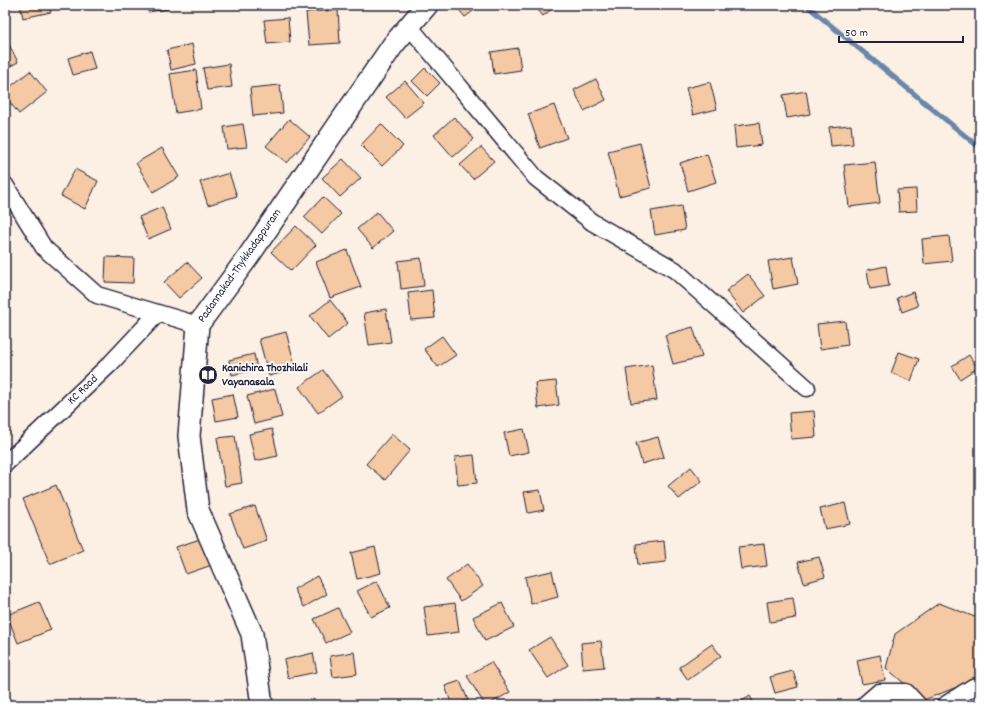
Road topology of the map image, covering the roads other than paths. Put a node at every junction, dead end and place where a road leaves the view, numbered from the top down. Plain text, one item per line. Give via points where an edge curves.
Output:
1 (427, 5) edge
2 (409, 26) junction
3 (5, 185) edge
4 (158, 314) junction
5 (198, 325) junction
6 (807, 388) dead end
7 (5, 464) edge
8 (980, 686) edge
9 (262, 705) edge
10 (864, 705) edge
11 (918, 705) edge
12 (945, 705) edge

1 - 2 main road, Padannakad-Thykkadappuram
2 - 5 main road, Padannakad-Thykkadappuram via 393,45 248,257
2 - 6 street via 536,178 592,222 675,270
3 - 4 street via 44,248 97,295
4 - 5 street
4 - 7 street, KC Road via 111,363
5 - 9 main road, Padannakad-Thykkadappuram via 189,436 198,510 252,634
8 - 12 street via 973,687
10 - 11 street via 879,692 906,692

